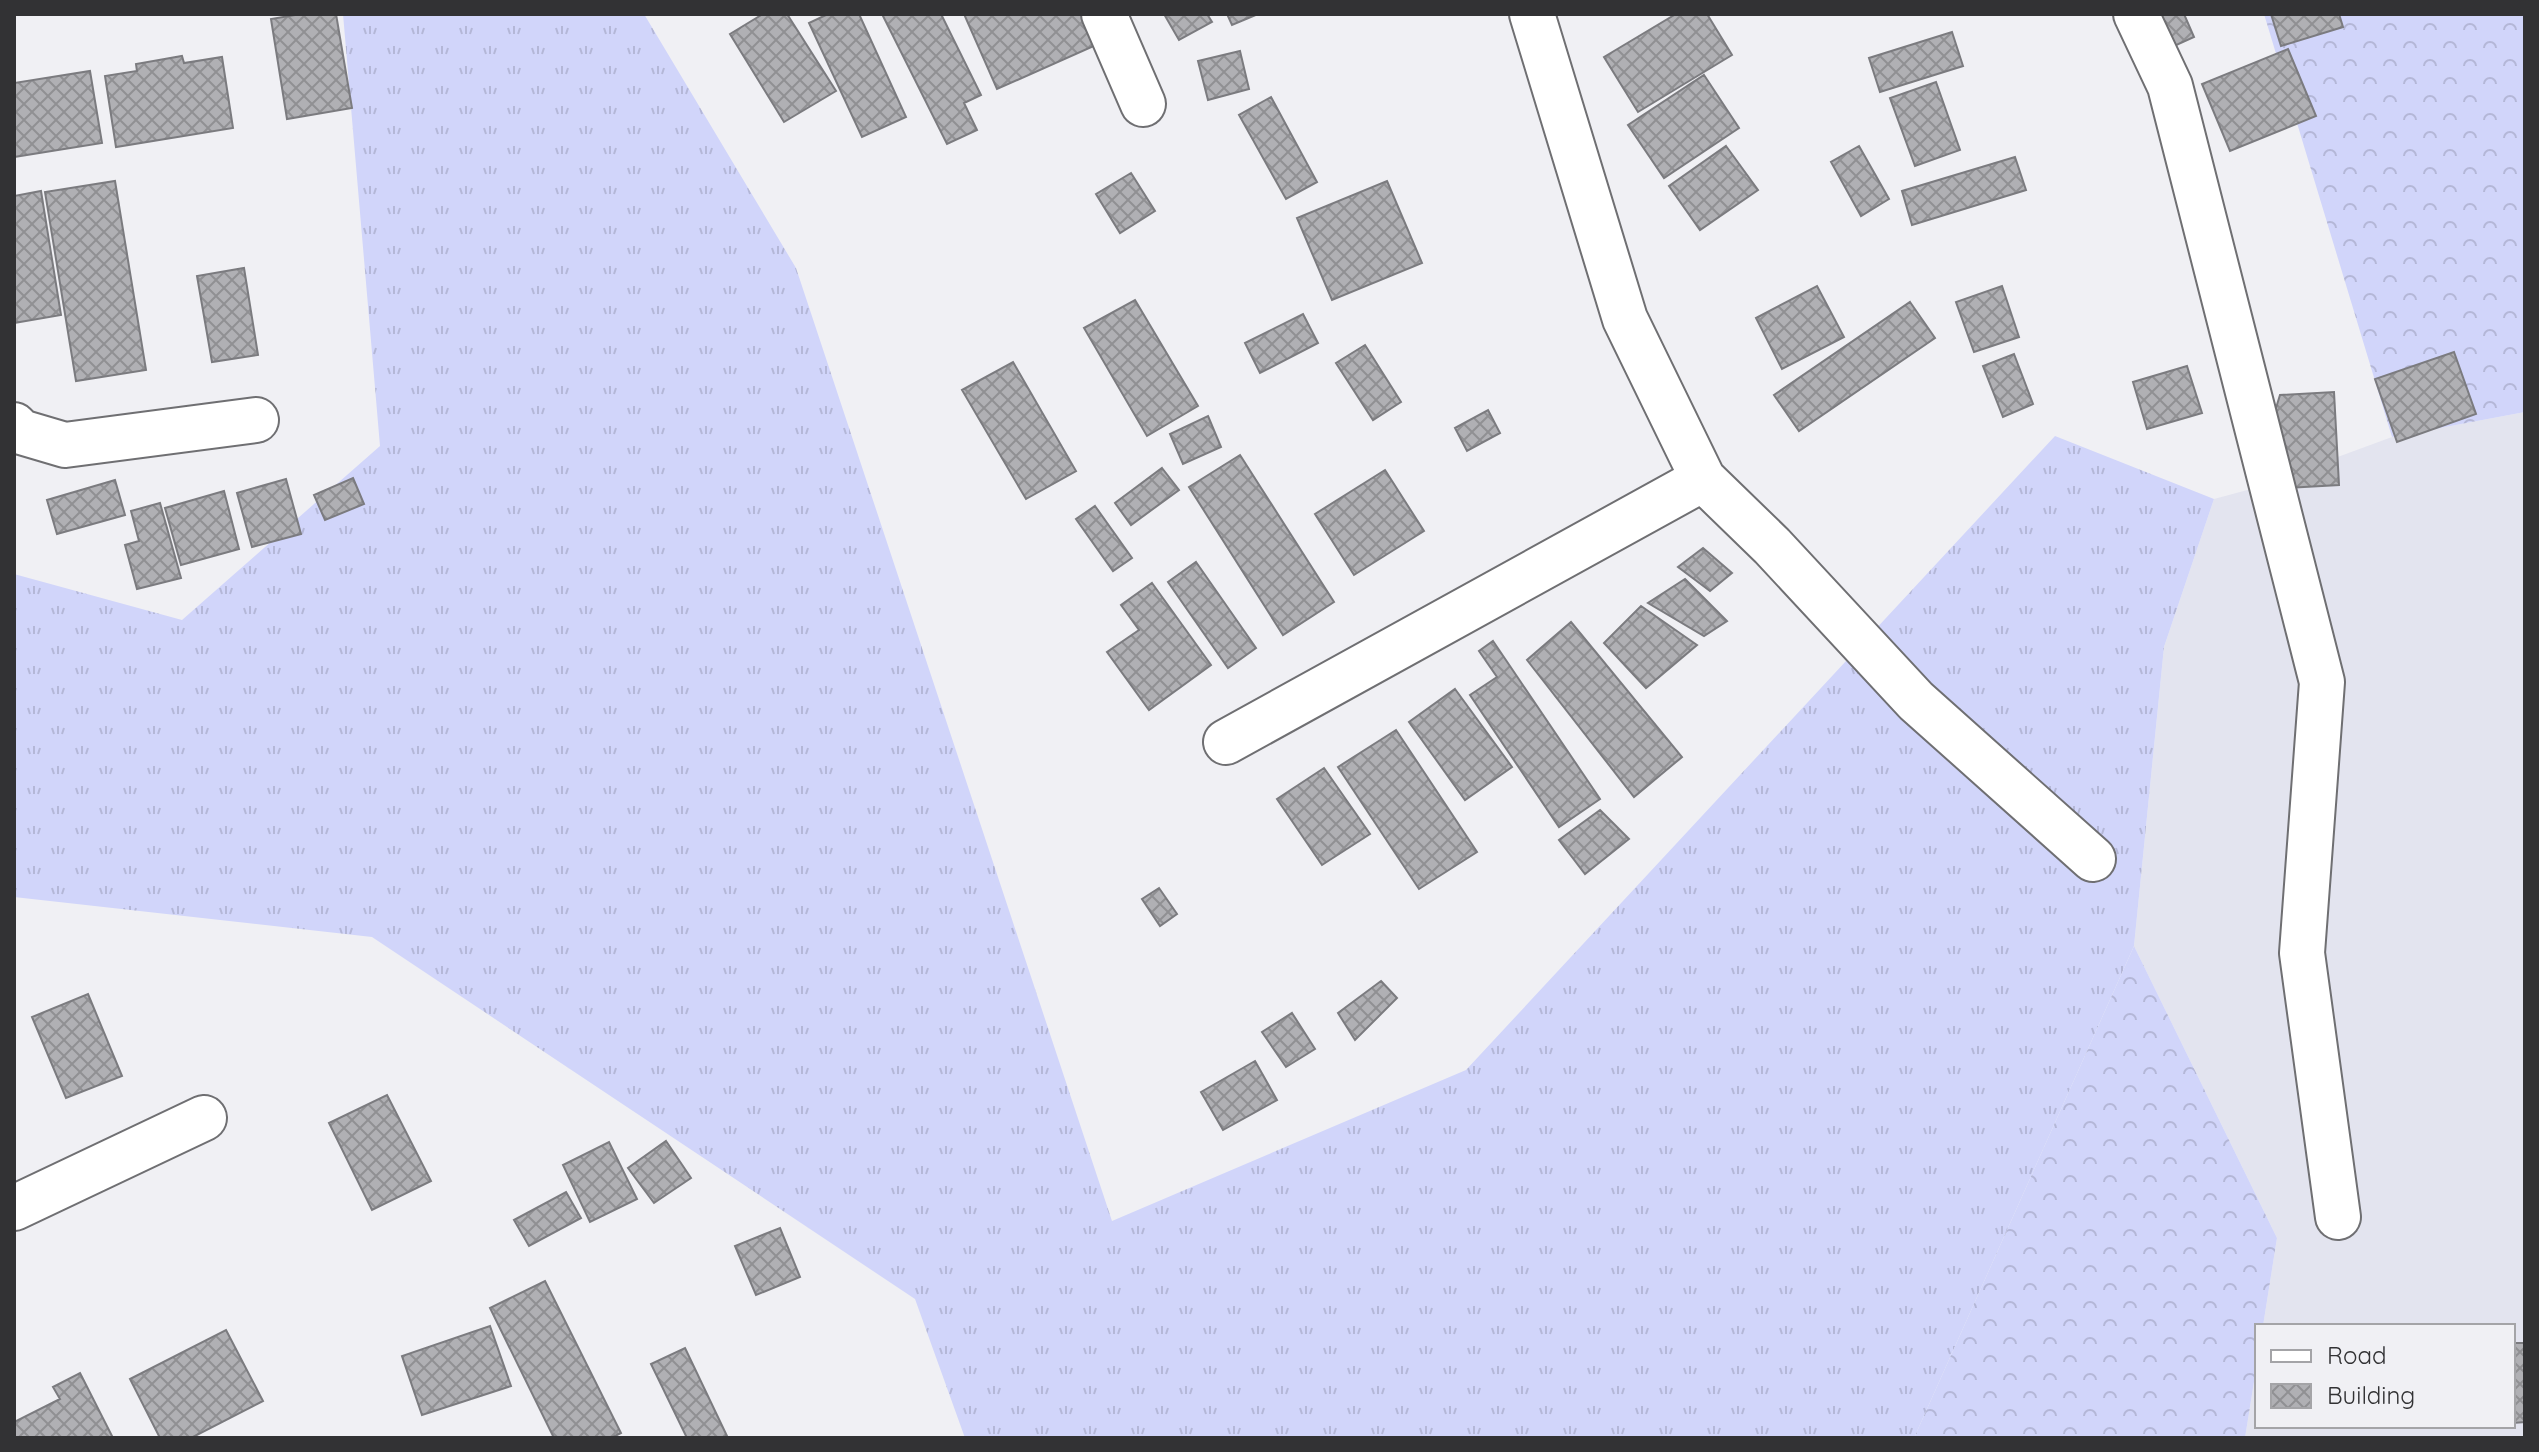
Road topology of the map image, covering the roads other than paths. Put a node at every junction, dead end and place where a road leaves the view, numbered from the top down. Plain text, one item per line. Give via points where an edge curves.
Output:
1 (1104, 14) edge
2 (1532, 14) edge
3 (2136, 14) edge
4 (1143, 104) dead end
5 (256, 420) dead end
6 (14, 425) edge
7 (1703, 479) junction
8 (1226, 742) dead end
9 (2093, 859) dead end
10 (204, 1118) dead end
11 (14, 1208) edge
12 (2338, 1217) dead end

1 - 4 street
2 - 7 street via 1625,319
3 - 12 street via 2170,86 2322,682 2302,953
5 - 6 street via 65,445
7 - 8 street
7 - 9 street via 1916,701
10 - 11 street

